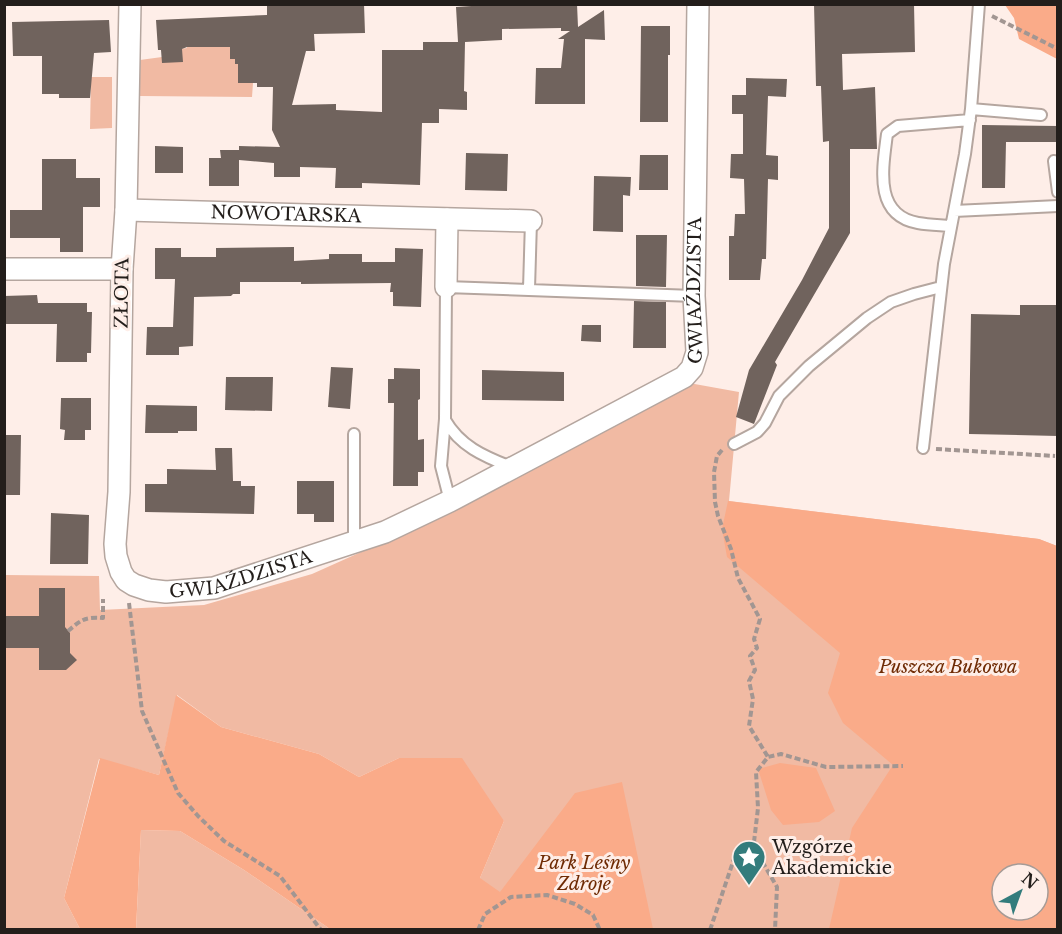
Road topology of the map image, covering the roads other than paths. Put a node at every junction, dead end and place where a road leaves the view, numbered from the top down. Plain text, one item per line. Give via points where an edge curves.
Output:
1 (130, 4) edge
2 (698, 4) edge
3 (979, 6) edge
4 (970, 115) junction
5 (1041, 115) dead end
6 (1054, 161) dead end
7 (1058, 192) edge
8 (1058, 206) edge
9 (126, 210) junction
10 (954, 211) junction
11 (447, 219) junction
12 (531, 221) joint
13 (951, 226) junction
14 (4, 268) edge
15 (122, 269) junction
16 (446, 287) junction
17 (941, 287) junction
18 (529, 289) junction
19 (694, 296) junction
20 (445, 419) junction
21 (354, 434) dead end
22 (734, 444) road end
23 (923, 448) road end
24 (512, 468) junction
25 (450, 501) junction
26 (354, 542) junction
27 (126, 580) joint

1 - 9 street, ZŁOTA
2 - 19 street, GWIAŹDZISTA
3 - 4 lane
4 - 5 lane
4 - 10 lane
4 - 13 lane via 898,126 887,134 886,201 909,221
6 - 7 lane
8 - 10 lane
9 - 11 street, NOWOTARSKA
9 - 15 street, ZŁOTA
10 - 13 lane
11 - 12 street, NOWOTARSKA
11 - 16 street
12 - 18 lane
13 - 17 lane
14 - 15 street
15 - 27 street, ZŁOTA via 115,544
16 - 18 lane
16 - 20 lane
17 - 22 lane via 891,302 867,318 779,396 757,432
17 - 23 lane
18 - 19 lane
19 - 24 street, GWIAŹDZISTA via 697,352 684,377
20 - 24 lane via 463,443
20 - 25 lane via 441,466
21 - 26 lane
24 - 25 street, GWIAŹDZISTA
25 - 26 street, GWIAŹDZISTA
26 - 27 street, GWIAŹDZISTA via 214,588 149,590

